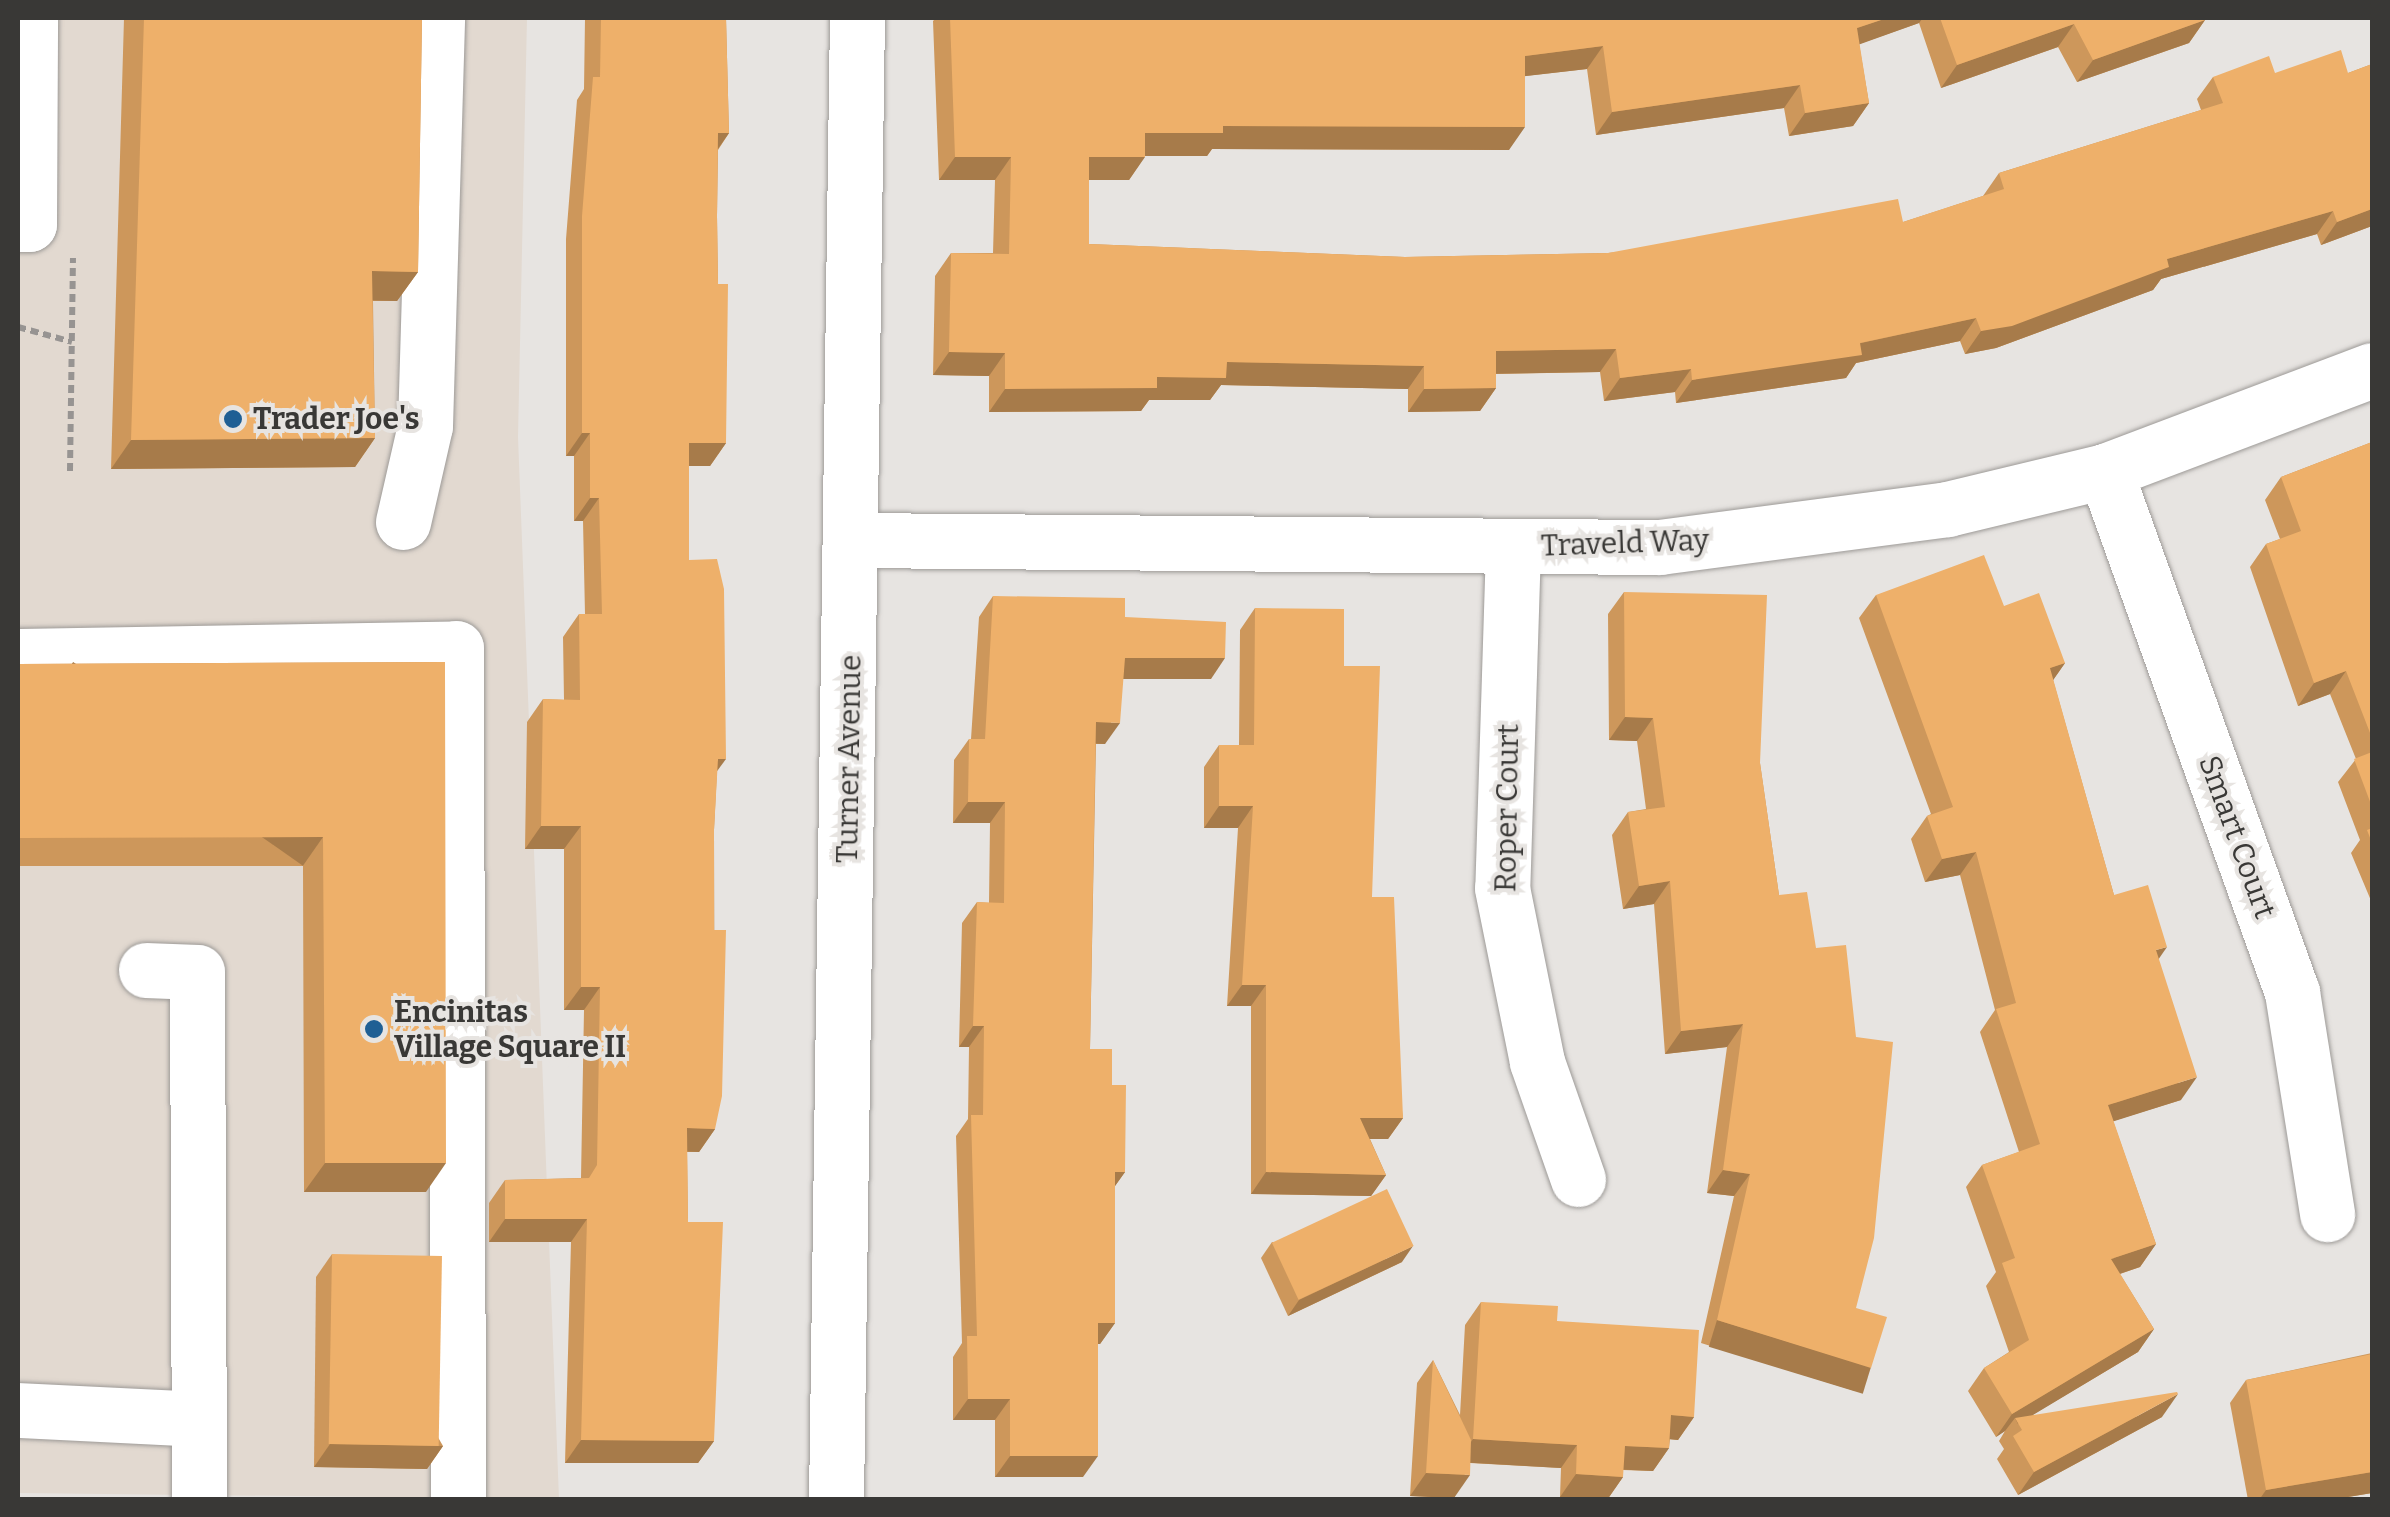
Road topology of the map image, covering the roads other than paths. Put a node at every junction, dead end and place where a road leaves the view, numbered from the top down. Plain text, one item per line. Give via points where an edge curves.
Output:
1 (30, 18) edge
2 (437, 18) edge
3 (857, 18) edge
4 (18, 224) edge
5 (2372, 370) edge
6 (2105, 470) junction
7 (402, 522) dead end
8 (852, 540) junction
9 (1514, 547) junction
10 (18, 656) edge
11 (146, 970) dead end
12 (1578, 1179) dead end
13 (2328, 1214) dead end
14 (18, 1410) edge
15 (198, 1419) junction
16 (198, 1500) edge
17 (458, 1500) edge
18 (836, 1500) edge

1 - 4 street via 29,224
2 - 7 street via 425,426
3 - 8 street, Turner Avenue
5 - 6 street, Traveld Way
6 - 9 street, Traveld Way via 1947,509 1660,547
6 - 13 street, Smart Court via 2292,992
8 - 9 street, Traveld Way
8 - 18 street, Turner Avenue
9 - 12 street, Roper Court via 1502,888 1537,1062
10 - 17 street via 456,648
11 - 15 street via 197,972
14 - 15 street
15 - 16 street

